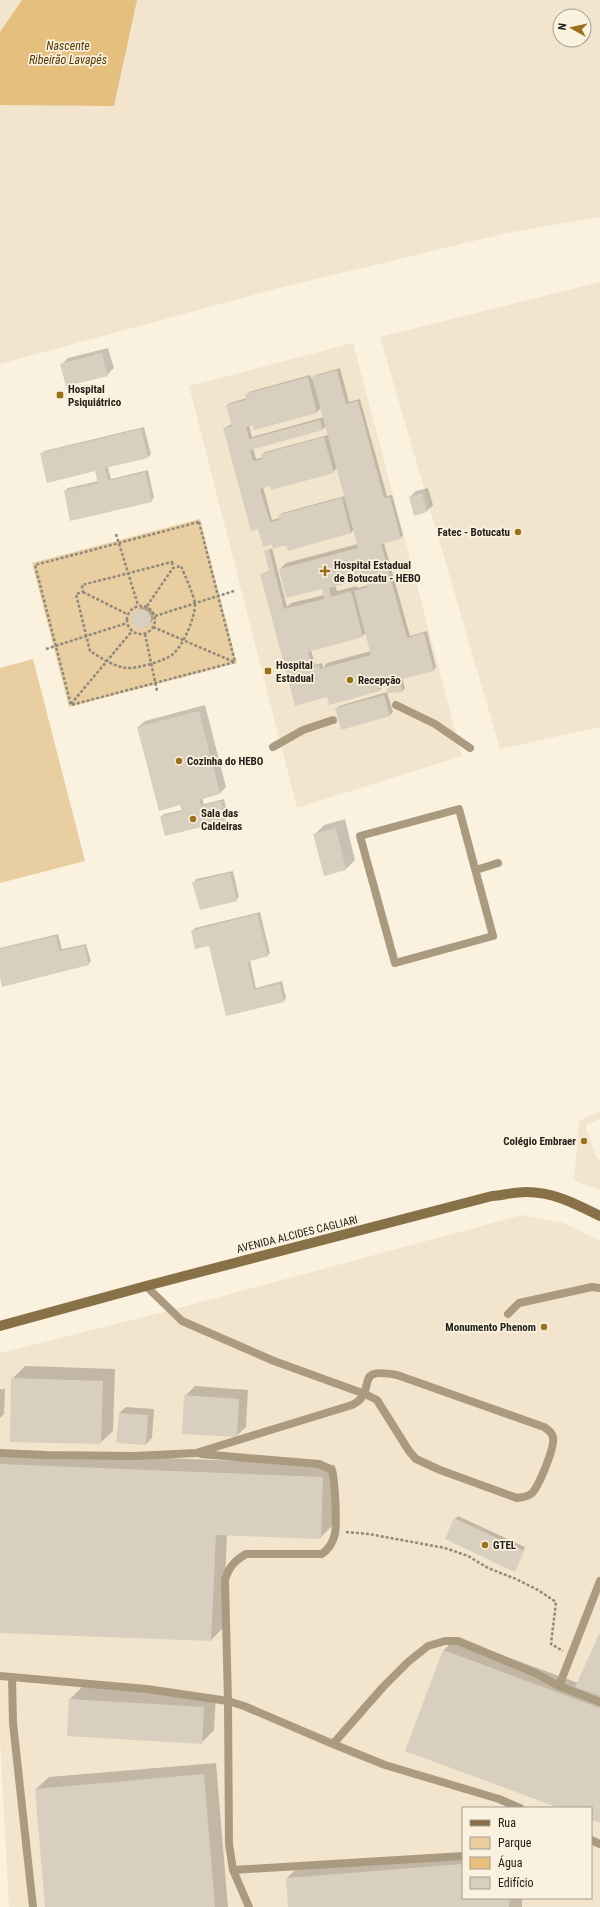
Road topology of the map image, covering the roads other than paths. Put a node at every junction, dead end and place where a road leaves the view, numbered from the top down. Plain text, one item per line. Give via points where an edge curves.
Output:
1 (396, 705) dead end
2 (333, 720) dead end
3 (273, 747) dead end
4 (470, 748) dead end
5 (498, 863) dead end
6 (476, 870) junction
7 (600, 1216) edge
8 (146, 1286) junction
9 (600, 1288) edge
10 (508, 1314) dead end
11 (0, 1326) edge
12 (365, 1394) junction
13 (0, 1453) edge
14 (196, 1453) junction
15 (600, 1581) edge
16 (0, 1676) edge
17 (12, 1678) junction
18 (559, 1686) junction
19 (228, 1701) junction
20 (600, 1702) edge
21 (333, 1744) junction
22 (518, 1807) edge
23 (462, 1856) edge
24 (233, 1870) junction
25 (33, 1907) edge
26 (249, 1907) edge

1 - 4 lane via 435,724
2 - 3 lane via 303,730
5 - 6 lane
6 - 6 lane via 460,809 360,836 394,962 493,936
7 - 8 main road, AVENIDA ALCIDES CAGLIARI via 565,1199 545,1194 526,1192 492,1196
8 - 11 main road, AVENIDA ALCIDES CAGLIARI
8 - 12 lane via 182,1320 274,1361
9 - 10 lane via 592,1287 519,1303
12 - 12 lane via 377,1400 412,1456 440,1470 517,1498 532,1493 545,1470 554,1440 552,1433 544,1427 397,1375 381,1372 371,1374 367,1379
12 - 14 lane via 352,1405
13 - 14 lane via 127,1456
14 - 19 lane via 327,1466 332,1470 334,1479 335,1533 329,1549 322,1554 246,1554 228,1569 225,1580
15 - 18 lane
16 - 17 lane
17 - 19 lane via 147,1689
17 - 25 lane via 13,1723
18 - 20 lane
18 - 21 lane via 458,1641 428,1646 383,1687
19 - 21 lane
19 - 24 lane via 229,1844
21 - 22 lane via 386,1765
23 - 24 lane
24 - 26 lane

